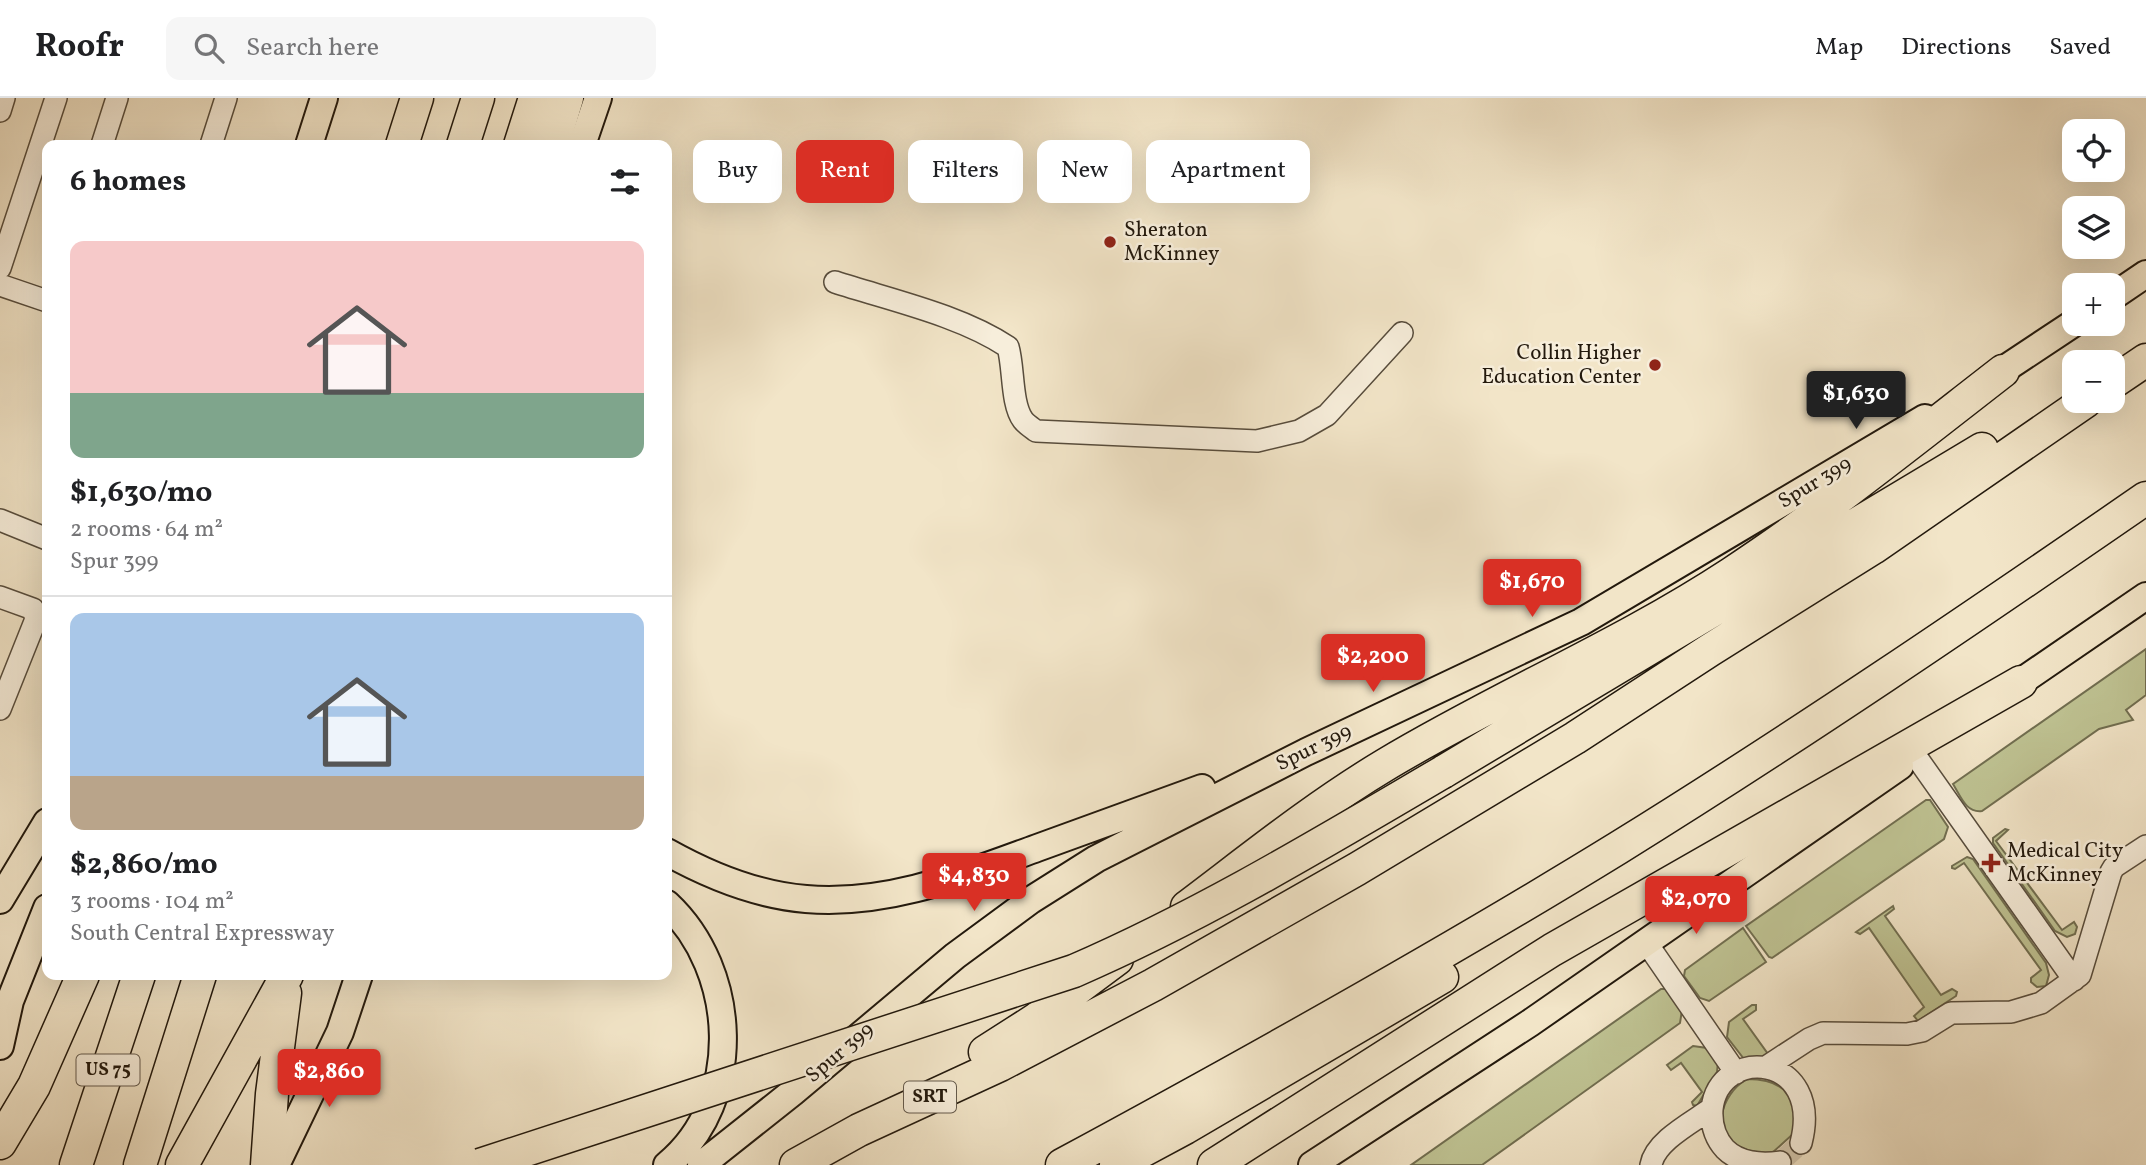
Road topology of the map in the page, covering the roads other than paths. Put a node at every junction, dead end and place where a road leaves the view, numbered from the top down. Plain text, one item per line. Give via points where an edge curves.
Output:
1 (4, 98) edge
2 (56, 98) edge
3 (117, 98) edge
4 (225, 98) edge
5 (324, 98) edge
6 (417, 98) edge
7 (478, 98) edge
8 (535, 98) edge
9 (567, 98) edge
10 (598, 98) edge
11 (0, 111) edge
12 (42, 140) edge
13 (42, 140) edge
14 (104, 140) edge
15 (212, 140) edge
16 (311, 140) edge
17 (404, 140) edge
18 (465, 140) edge
19 (522, 140) edge
20 (554, 140) edge
21 (585, 140) edge
22 (0, 268) edge
23 (2142, 279) edge
24 (835, 282) dead end
25 (0, 285) edge
26 (2125, 289) edge
27 (42, 299) edge
28 (2062, 331) edge
29 (1402, 333) dead end
30 (2143, 361) edge
31 (2125, 370) edge
32 (2003, 371) junction
33 (2125, 374) edge
34 (2062, 402) edge
35 (2069, 413) edge
36 (2146, 498) edge
37 (0, 520) edge
38 (42, 537) edge
39 (2146, 596) edge
40 (0, 598) edge
41 (2021, 682) junction
42 (0, 709) edge
43 (1306, 752) junction
44 (1915, 755) junction
45 (42, 830) edge
46 (2146, 846) edge
47 (1618, 848) junction
48 (672, 855) edge
49 (0, 900) edge
50 (672, 909) edge
51 (42, 921) edge
52 (1646, 942) junction
53 (2074, 979) junction
54 (81, 980) edge
55 (137, 980) edge
56 (198, 980) edge
57 (285, 980) edge
58 (287, 980) edge
59 (357, 980) edge
60 (368, 980) edge
61 (340, 1032) junction
62 (0, 1046) edge
63 (1766, 1067) junction
64 (1735, 1073) junction
65 (1712, 1108) junction
66 (859, 1130) junction
67 (0, 1143) edge
68 (1801, 1143) tunnel mouth
69 (1341, 1146) junction
70 (1780, 1162) dead end
71 (76, 1165) edge
72 (139, 1165) edge
73 (182, 1165) edge
74 (267, 1165) edge
75 (276, 1165) edge
76 (480, 1165) edge
77 (667, 1165) edge
78 (701, 1165) edge
79 (796, 1165) edge
80 (1062, 1165) edge
81 (1116, 1165) edge
82 (1214, 1165) edge
83 (1312, 1165) edge
84 (1318, 1165) edge
85 (1651, 1165) edge

1 - 11 street
2 - 13 street
3 - 14 street
4 - 15 street
5 - 16 main road
6 - 17 highway
7 - 18 highway
8 - 19 highway
9 - 20 highway
10 - 21 main road
12 - 22 street
23 - 26 main road
24 - 29 street via 964,324 1008,347 1017,407 1022,419 1036,431 1257,441 1299,431 1327,415
25 - 27 street
28 - 32 main road, Spur 399
30 - 31 highway
30 - 33 highway
32 - 43 main road, Spur 399 via 1581,622
32 - 66 highway via 1731,574 1626,636 1383,766 1296,825 1035,1020
34 - 76 highway, bridge via 1443,772 1238,892 1140,942 1074,971
35 - 66 highway, SRT via 1873,548 1575,738 1245,934 1000,1065
36 - 47 highway via 1936,643
37 - 38 street
39 - 41 main road
40 - 42 street via 36,613
41 - 44 main road
41 - 82 highway via 1552,950
43 - 48 main road via 974,871 885,895 806,899 757,890 708,874
43 - 78 main road, Spur 399 via 1155,827 1031,900
44 - 52 main road
44 - 53 street
45 - 49 main road
46 - 53 street via 2114,867 2084,966
47 - 80 highway via 1290,1041
47 - 81 highway via 1528,924
50 - 77 main road via 713,975 723,1041 720,1082 702,1125
51 - 62 main road via 10,1001
52 - 64 street
52 - 69 main road
53 - 63 street via 2041,1003 2020,1011 1951,1013 1922,1031 1907,1034 1816,1035
54 - 67 highway via 34,1086
55 - 71 highway, US 75
56 - 72 highway, US 75
57 - 73 highway
58 - 74 highway
59 - 61 main road
60 - 61 main road
61 - 75 main road
63 - 64 street
63 - 68 street via 1791,1079 1801,1094 1805,1123
64 - 65 street via 1721,1086
65 - 70 street via 1715,1132 1732,1155 1750,1162
65 - 85 street via 1661,1145
66 - 79 highway, SRT
69 - 83 main road
69 - 84 main road

